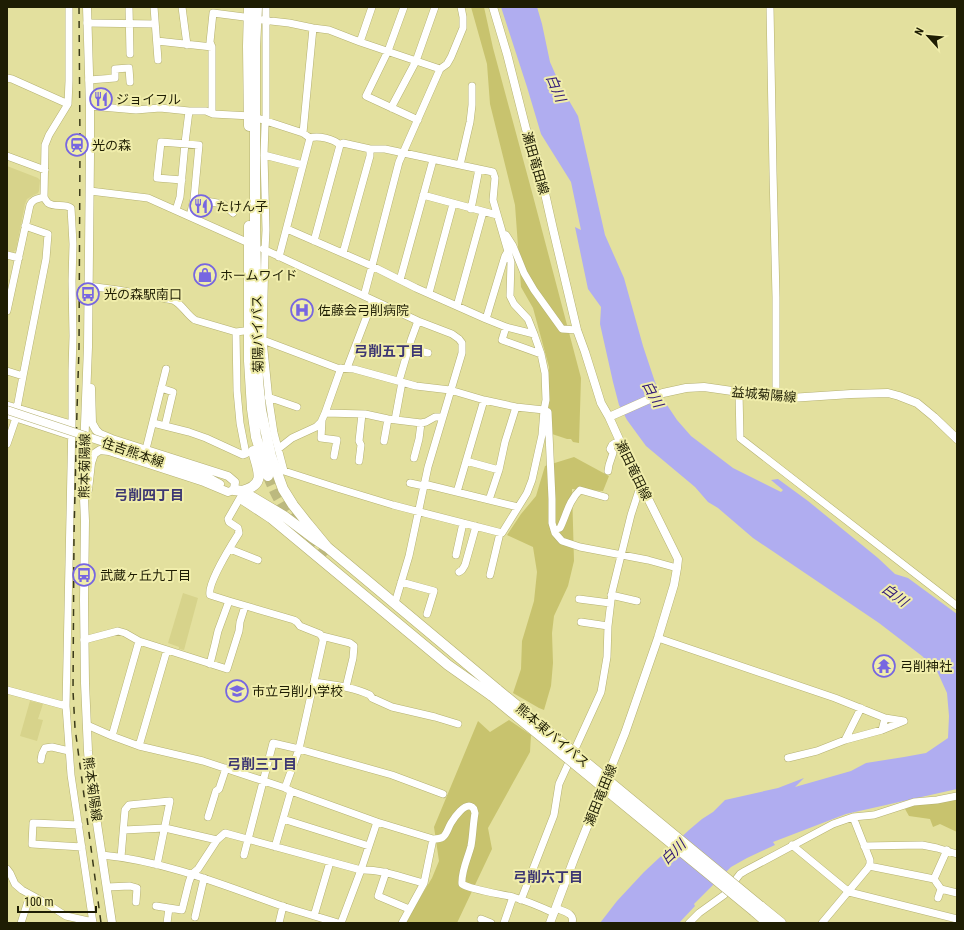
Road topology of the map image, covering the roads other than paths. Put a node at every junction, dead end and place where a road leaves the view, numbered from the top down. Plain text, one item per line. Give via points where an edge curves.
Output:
1 (69, 7) edge
2 (87, 7) edge
3 (129, 7) edge
4 (154, 7) edge
5 (182, 7) edge
6 (249, 7) edge
7 (257, 7) edge
8 (266, 7) edge
9 (372, 7) edge
10 (404, 7) edge
11 (435, 7) edge
12 (461, 7) edge
13 (493, 7) edge
14 (770, 7) edge
15 (213, 10) edge
16 (257, 19) junction
17 (87, 23) junction
18 (129, 24) junction
19 (155, 24) junction
20 (313, 28) junction
21 (157, 42) junction
22 (360, 42) junction
23 (187, 45) junction
24 (212, 47) junction
25 (388, 51) junction
26 (130, 54) dead end
27 (158, 60) dead end
28 (416, 61) junction
29 (440, 70) junction
30 (7, 78) edge
31 (89, 80) junction
32 (130, 82) dead end
33 (472, 86) dead end
34 (68, 104) junction
35 (90, 106) junction
36 (392, 108) junction
37 (189, 111) junction
38 (212, 113) junction
39 (252, 116) junction
40 (266, 120) junction
41 (418, 120) junction
42 (303, 133) junction
43 (310, 138) junction
44 (185, 143) junction
45 (340, 145) junction
46 (370, 149) junction
47 (404, 152) junction
48 (264, 155) junction
49 (7, 156) edge
50 (433, 160) junction
51 (460, 165) junction
52 (303, 166) junction
53 (479, 169) junction
54 (45, 170) junction
55 (182, 180) junction
56 (90, 191) junction
57 (423, 195) junction
58 (44, 197) junction
59 (194, 199) junction
60 (453, 204) junction
61 (471, 208) junction
62 (176, 210) junction
63 (483, 212) junction
64 (233, 213) dead end
65 (497, 215) junction
66 (190, 216) junction
67 (26, 226) junction
68 (500, 226) junction
69 (287, 229) junction
70 (314, 240) junction
71 (256, 246) junction
72 (508, 252) junction
73 (343, 254) junction
74 (7, 255) edge
75 (279, 257) junction
76 (19, 258) junction
77 (372, 266) junction
78 (400, 280) junction
79 (249, 282) junction
80 (88, 286) junction
81 (429, 293) junction
82 (364, 296) junction
83 (373, 300) junction
84 (457, 306) junction
85 (7, 311) edge
86 (486, 319) junction
87 (418, 321) junction
88 (506, 327) junction
89 (577, 330) junction
90 (240, 331) junction
91 (534, 334) junction
92 (263, 340) junction
93 (88, 347) junction
94 (409, 348) junction
95 (428, 353) dead end
96 (541, 354) junction
97 (344, 368) junction
98 (166, 369) dead end
99 (7, 371) edge
100 (22, 376) junction
101 (401, 382) junction
102 (161, 388) junction
103 (450, 390) junction
104 (739, 392) junction
105 (776, 396) junction
106 (268, 397) junction
107 (484, 400) junction
108 (7, 405) edge
109 (72, 407) junction
110 (297, 407) dead end
111 (516, 407) junction
112 (17, 408) junction
113 (86, 408) junction
114 (7, 410) edge
115 (544, 410) junction
116 (362, 414) junction
117 (7, 415) edge
118 (324, 416) junction
119 (442, 417) junction
120 (609, 417) junction
121 (16, 418) junction
122 (392, 419) junction
123 (153, 423) junction
124 (421, 423) junction
125 (72, 424) junction
126 (165, 426) junction
127 (71, 436) junction
128 (957, 439) edge
129 (384, 441) dead end
130 (7, 444) edge
131 (146, 449) junction
132 (278, 449) junction
133 (334, 456) dead end
134 (414, 458) dead end
135 (358, 461) dead end
136 (466, 461) junction
137 (499, 470) junction
138 (608, 470) dead end
139 (268, 476) tunnel mouth
140 (410, 483) dead end
141 (424, 485) junction
142 (640, 485) junction
143 (456, 492) junction
144 (239, 493) junction
145 (645, 496) dead end
146 (606, 497) dead end
147 (489, 500) junction
148 (293, 505) junction
149 (518, 507) junction
150 (419, 511) junction
151 (85, 521) junction
152 (293, 523) junction
153 (464, 523) junction
154 (279, 525) junction
155 (476, 526) junction
156 (554, 530) junction
157 (500, 533) junction
158 (230, 549) junction
159 (326, 553) junction
160 (621, 554) junction
161 (456, 556) dead end
162 (258, 560) dead end
163 (677, 568) junction
164 (459, 572) dead end
165 (490, 575) dead end
166 (401, 582) junction
167 (579, 599) dead end
168 (611, 599) junction
169 (229, 601) junction
170 (637, 601) dead end
171 (395, 603) junction
172 (245, 606) junction
173 (957, 606) edge
174 (427, 614) dead end
175 (581, 622) dead end
176 (608, 626) junction
177 (322, 636) junction
178 (658, 638) junction
179 (84, 640) junction
180 (139, 641) junction
181 (167, 650) junction
182 (210, 664) junction
183 (314, 682) junction
184 (346, 687) junction
185 (7, 690) edge
186 (495, 693) junction
187 (66, 706) junction
188 (861, 708) junction
189 (885, 718) junction
190 (458, 724) dead end
191 (87, 725) junction
192 (882, 730) junction
193 (112, 736) junction
194 (845, 740) junction
195 (139, 746) junction
196 (299, 749) junction
197 (69, 750) junction
198 (40, 756) dead end
199 (788, 758) dead end
200 (226, 768) junction
201 (263, 780) junction
202 (288, 790) junction
203 (443, 794) dead end
204 (957, 796) edge
205 (853, 817) junction
206 (208, 818) dead end
207 (284, 819) junction
208 (377, 822) junction
209 (79, 825) junction
210 (165, 828) junction
211 (124, 830) junction
212 (248, 839) junction
213 (433, 839) junction
214 (217, 840) junction
215 (792, 845) junction
216 (369, 846) junction
217 (864, 846) junction
218 (82, 847) junction
219 (276, 847) junction
220 (947, 850) junction
221 (244, 854) dead end
222 (957, 854) edge
223 (102, 855) junction
224 (121, 857) junction
225 (330, 862) junction
226 (157, 864) junction
227 (869, 866) junction
228 (7, 869) edge
229 (361, 870) junction
230 (386, 872) junction
231 (192, 874) junction
232 (204, 878) junction
233 (934, 879) junction
234 (424, 883) junction
235 (107, 887) junction
236 (941, 889) junction
237 (849, 892) junction
238 (957, 893) edge
239 (30, 895) junction
240 (513, 897) junction
241 (938, 898) dead end
242 (521, 900) junction
243 (136, 902) dead end
244 (156, 906) dead end
245 (283, 906) junction
246 (169, 908) junction
247 (409, 909) junction
248 (757, 909) junction
249 (555, 910) junction
250 (314, 916) junction
251 (195, 917) dead end
252 (481, 919) dead end
253 (953, 920) edge
254 (21, 923) edge
255 (93, 923) edge
256 (112, 923) edge
257 (167, 923) edge
258 (279, 923) edge
259 (338, 923) edge
260 (341, 923) edge
261 (402, 923) edge
262 (491, 923) edge
263 (504, 923) edge
264 (550, 923) edge
265 (572, 923) edge
266 (689, 923) edge
267 (768, 923) edge
268 (781, 923) edge
269 (822, 923) edge

1 - 34 street
2 - 17 main road, 熊本菊陽線
3 - 18 street
4 - 19 street
5 - 23 street
6 - 16 highway, 菊陽バイパス
7 - 16 highway, 菊陽バイパス
8 - 16 street
9 - 22 street
10 - 25 street
11 - 28 street
12 - 29 street via 463,28 451,58
13 - 89 main road, 瀬田竜田線 via 526,129 537,158
14 - 105 street
15 - 16 street
15 - 24 street via 210,42
16 - 20 street
16 - 39 highway, 菊陽バイパス via 248,46
16 - 40 street
17 - 18 street
17 - 31 main road, 熊本菊陽線
18 - 19 street
18 - 26 street
19 - 21 street
20 - 22 street via 329,30
20 - 42 street
21 - 23 street
21 - 27 street
22 - 25 street
23 - 24 street
24 - 38 street
25 - 28 street
25 - 36 street via 366,96
28 - 29 street
28 - 36 street
29 - 41 street
30 - 34 street
31 - 32 street via 115,78 116,69 129,68
31 - 35 main road, 熊本菊陽線
33 - 51 street via 470,122
34 - 54 street via 45,145
35 - 37 street
35 - 56 main road, 熊本菊陽線
36 - 41 street
37 - 38 street
37 - 44 street
38 - 39 street
39 - 40 street
39 - 71 highway, 菊陽バイパス
40 - 42 street
40 - 48 street
41 - 47 street
42 - 43 street
43 - 45 street via 315,136 336,141
43 - 52 street
44 - 55 street
44 - 55 street via 161,142 157,178
44 - 59 street via 200,145
45 - 46 street via 344,143
45 - 70 street
46 - 47 street
46 - 73 street
47 - 50 street
47 - 77 street via 399,162
48 - 52 street
48 - 71 street via 266,230
49 - 54 street
50 - 51 street
50 - 57 street
51 - 53 street
52 - 69 street
53 - 61 street
53 - 65 street via 493,172 493,200
54 - 58 street
55 - 62 street
56 - 62 street via 148,198
56 - 80 main road, 熊本菊陽線
57 - 60 street
57 - 78 street
58 - 67 street via 32,201
58 - 109 street via 48,203 67,205 71,208
59 - 64 street via 223,204
59 - 66 street
60 - 61 street
60 - 81 street
61 - 63 street
62 - 66 street
63 - 65 street
63 - 84 street
65 - 68 street
66 - 71 street
67 - 76 street
67 - 100 street via 48,234 46,259
68 - 72 street
68 - 89 street via 513,246 524,273 557,323 562,329
69 - 70 street
69 - 75 street
70 - 73 street
71 - 75 street
71 - 79 highway, 菊陽バイパス
71 - 92 street
71 - 148 highway, 菊陽バイパス via 258,381 261,410 271,456 283,489
72 - 86 street
72 - 91 street via 511,262 510,296 528,319
73 - 77 street
74 - 76 street
75 - 82 street
76 - 85 street
77 - 78 street
77 - 82 street
78 - 81 street
79 - 90 highway
79 - 139 highway, 菊陽バイパス via 252,409 256,437
80 - 90 street via 173,300 195,320
80 - 93 main road, 熊本菊陽線
81 - 84 street
82 - 83 street
83 - 87 street
83 - 97 street
84 - 86 street
86 - 88 street
87 - 94 street
87 - 103 street via 452,334 462,343 462,353
88 - 91 street
88 - 96 street via 502,340
89 - 120 main road, 瀬田竜田線 via 601,403
90 - 126 street via 237,390 246,454 243,455 189,432
90 - 144 highway via 244,396 250,440 259,475 253,487
91 - 96 street
92 - 97 street via 331,366
92 - 106 street
93 - 113 main road, 熊本菊陽線
93 - 131 main road via 92,423 100,434
94 - 95 street
94 - 101 street
96 - 115 street via 545,373
97 - 101 street via 361,370
97 - 118 street
98 - 102 street
99 - 100 street
100 - 112 street
101 - 103 street
101 - 122 street
102 - 123 street
102 - 126 street via 173,392
103 - 107 street
103 - 119 street
104 - 105 main road, 益城菊陽線
104 - 120 main road, 益城菊陽線 via 704,387 686,388 663,393
104 - 173 street via 740,438
105 - 128 main road, 益城菊陽線 via 899,396 917,403
106 - 110 street
106 - 132 street
107 - 111 street
107 - 136 street
108 - 112 street
109 - 113 street
109 - 125 street
111 - 115 street
111 - 137 street
112 - 121 street
112 - 125 street
113 - 151 main road, 熊本菊陽線 via 83,476
114 - 144 main road, 住吉熊本線, bridge via 210,478
115 - 149 street via 542,435 532,480
115 - 156 street via 548,412
116 - 118 street
116 - 122 street
116 - 135 street
117 - 121 street
118 - 132 street via 316,427 292,438
118 - 133 street via 322,438 337,440
119 - 124 street via 436,416
119 - 141 street
120 - 142 main road, 瀬田竜田線
121 - 127 street
121 - 130 street
122 - 124 street
122 - 129 street
123 - 126 street
123 - 131 street
124 - 134 street
125 - 127 street
127 - 187 street
131 - 144 main road via 228,476 235,482
132 - 150 street via 284,471
136 - 137 street
136 - 143 street
137 - 147 street
138 - 142 street via 613,453 610,449 615,443
140 - 141 street
141 - 143 street
141 - 150 street
142 - 145 street
142 - 160 street
142 - 163 main road, 瀬田竜田線 via 674,550 678,559
143 - 147 street
144 - 151 main road via 228,492 100,450 94,454 91,463
144 - 152 highway
144 - 154 highway
144 - 158 street via 228,519 239,531
146 - 156 street via 580,490 571,501 560,528
147 - 149 street
148 - 152 highway
148 - 159 highway, 菊陽バイパス
149 - 157 street
150 - 153 street
150 - 166 street
151 - 179 main road, 熊本菊陽線
152 - 154 highway
152 - 159 highway via 312,537
153 - 155 street
153 - 161 street
154 - 159 highway
155 - 157 street
155 - 164 street via 465,565
156 - 160 street via 562,541
157 - 165 street
158 - 162 street
158 - 169 street via 218,569 209,593
159 - 171 highway, 熊本東バイパス
159 - 186 highway via 448,665
160 - 163 street
160 - 168 street
163 - 178 main road, 瀬田竜田線
166 - 171 street
166 - 174 street via 434,591
167 - 168 street
168 - 170 street
168 - 176 street
169 - 172 street
169 - 182 street
171 - 186 highway, 熊本東バイパス
172 - 177 street via 294,620 298,625
172 - 182 street via 227,669
175 - 176 street
176 - 242 street via 607,657 601,692 559,784 554,815
177 - 183 street
177 - 184 street via 354,646
178 - 188 street
178 - 249 main road, 瀬田竜田線 via 625,733
179 - 180 street via 118,631
179 - 191 main road, 熊本菊陽線
180 - 181 street
180 - 193 street
181 - 182 street
181 - 195 street
183 - 184 street
183 - 196 street
184 - 190 street via 369,694 372,698 392,707
185 - 187 street
186 - 248 highway, 熊本東バイパス, bridge
187 - 197 street
188 - 189 street
188 - 194 street
189 - 192 street
189 - 192 street via 904,721
191 - 193 street
191 - 223 main road, 熊本菊陽線 via 90,777
192 - 194 street
193 - 195 street
194 - 199 street via 817,751
195 - 200 street
196 - 201 street via 273,743
196 - 202 street
196 - 203 street via 392,775
197 - 198 street via 45,748
197 - 209 street
200 - 201 street
200 - 206 street
201 - 202 street
201 - 212 street
202 - 207 street
202 - 208 street
204 - 205 street via 914,802 874,815
205 - 215 street
205 - 217 street
207 - 216 street
207 - 219 street
208 - 213 street
208 - 216 street
209 - 218 street
209 - 218 street via 33,823 32,844
210 - 211 street
210 - 211 street via 170,801 129,806 125,810
210 - 214 street
210 - 226 street
211 - 224 street
212 - 214 street via 225,833
212 - 219 street
212 - 221 street
213 - 234 street
213 - 240 street via 444,837 458,813 470,806 475,813 471,846 462,884
214 - 231 street
215 - 237 street
215 - 266 street via 740,874 724,895 702,910
216 - 229 street
217 - 220 street via 922,845
217 - 227 street via 870,860
218 - 255 street
219 - 225 street
220 - 222 street
220 - 233 street
223 - 224 street
223 - 235 main road, 熊本菊陽線
224 - 226 street
225 - 229 street
225 - 250 street
226 - 231 street
227 - 233 street
227 - 237 street
228 - 239 street via 15,884
229 - 230 street
229 - 260 street
230 - 234 street
230 - 247 street via 378,896
231 - 232 street
231 - 246 street via 182,910
232 - 245 street
232 - 251 street
233 - 236 street
234 - 247 street
235 - 243 street via 137,888
235 - 256 main road, 熊本菊陽線
236 - 238 street
236 - 241 street
237 - 253 street
237 - 269 street
239 - 254 street
239 - 255 street via 66,916
240 - 242 street
240 - 263 street
242 - 249 street
244 - 246 street
245 - 250 street
245 - 258 street
246 - 257 street
247 - 261 street
248 - 267 highway, 熊本東バイパス
248 - 268 highway, 熊本東バイパス
249 - 264 main road, 瀬田竜田線
249 - 265 street via 572,915
250 - 259 street
252 - 262 street

